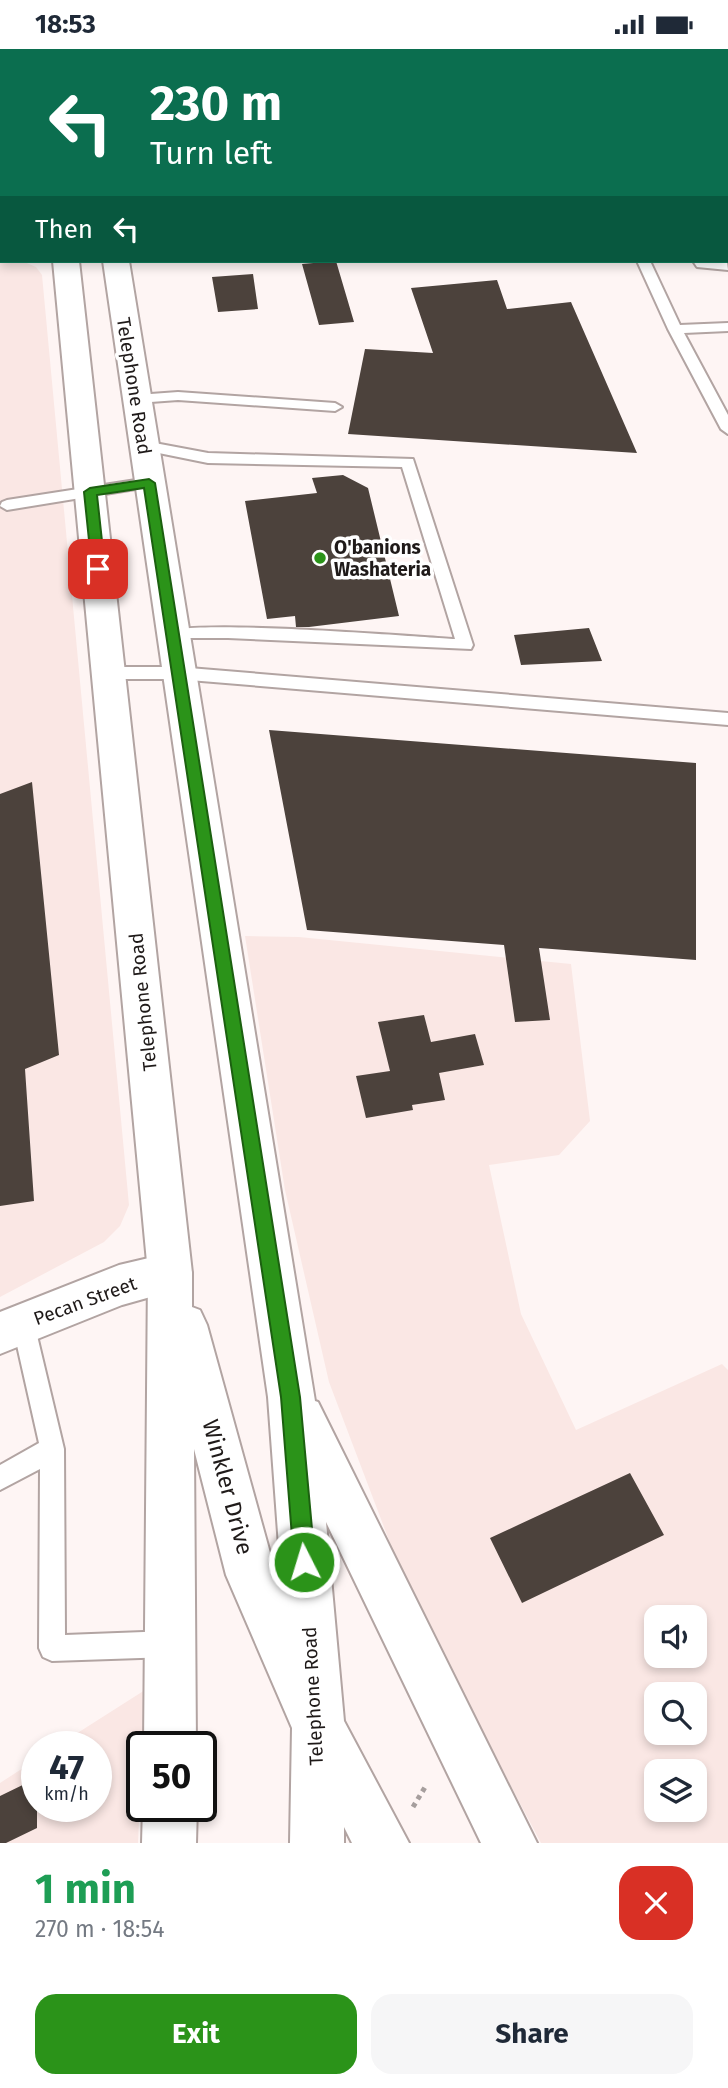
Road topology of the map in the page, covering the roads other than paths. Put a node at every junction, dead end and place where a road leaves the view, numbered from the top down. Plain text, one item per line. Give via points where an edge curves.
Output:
1 (66, 263) edge
2 (116, 263) edge
3 (644, 263) edge
4 (728, 327) edge
5 (675, 330) junction
6 (137, 399) junction
7 (335, 407) dead end
8 (728, 429) edge
9 (144, 446) junction
10 (149, 483) junction
11 (90, 492) junction
12 (7, 505) dead end
13 (171, 634) junction
14 (109, 673) junction
15 (177, 673) junction
16 (728, 719) edge
17 (170, 1273) junction
18 (12, 1328) edge
19 (291, 1397) junction
20 (52, 1449) junction
21 (0, 1478) edge
22 (172, 1644) junction
23 (318, 1727) junction
24 (170, 1731) edge
25 (170, 1822) edge
26 (396, 1828) edge
27 (169, 1843) edge
28 (317, 1843) edge
29 (510, 1843) edge

1 - 11 main road, Telephone Road
2 - 6 main road, Telephone Road
3 - 5 lane
4 - 5 lane
5 - 8 lane
6 - 7 lane via 178,396
6 - 9 main road, Telephone Road
9 - 10 main road, Telephone Road
9 - 13 lane via 208,458 408,462 465,645 228,632
10 - 11 lane
10 - 13 main road, Telephone Road
11 - 12 lane
11 - 14 main road, Telephone Road
13 - 15 main road, Telephone Road
14 - 15 lane
14 - 17 main road, Telephone Road
15 - 16 lane
15 - 19 main road, Telephone Road
17 - 18 main road, Pecan Street via 119,1285
17 - 22 main road, Telephone Road
17 - 23 main road, Winkler Drive via 251,1574
18 - 20 lane
19 - 23 main road, Telephone Road
19 - 29 main road
20 - 21 lane
20 - 22 lane via 52,1648
22 - 24 main road, Telephone Road
23 - 26 main road, Winkler Drive
23 - 28 main road, Telephone Road
25 - 27 main road

